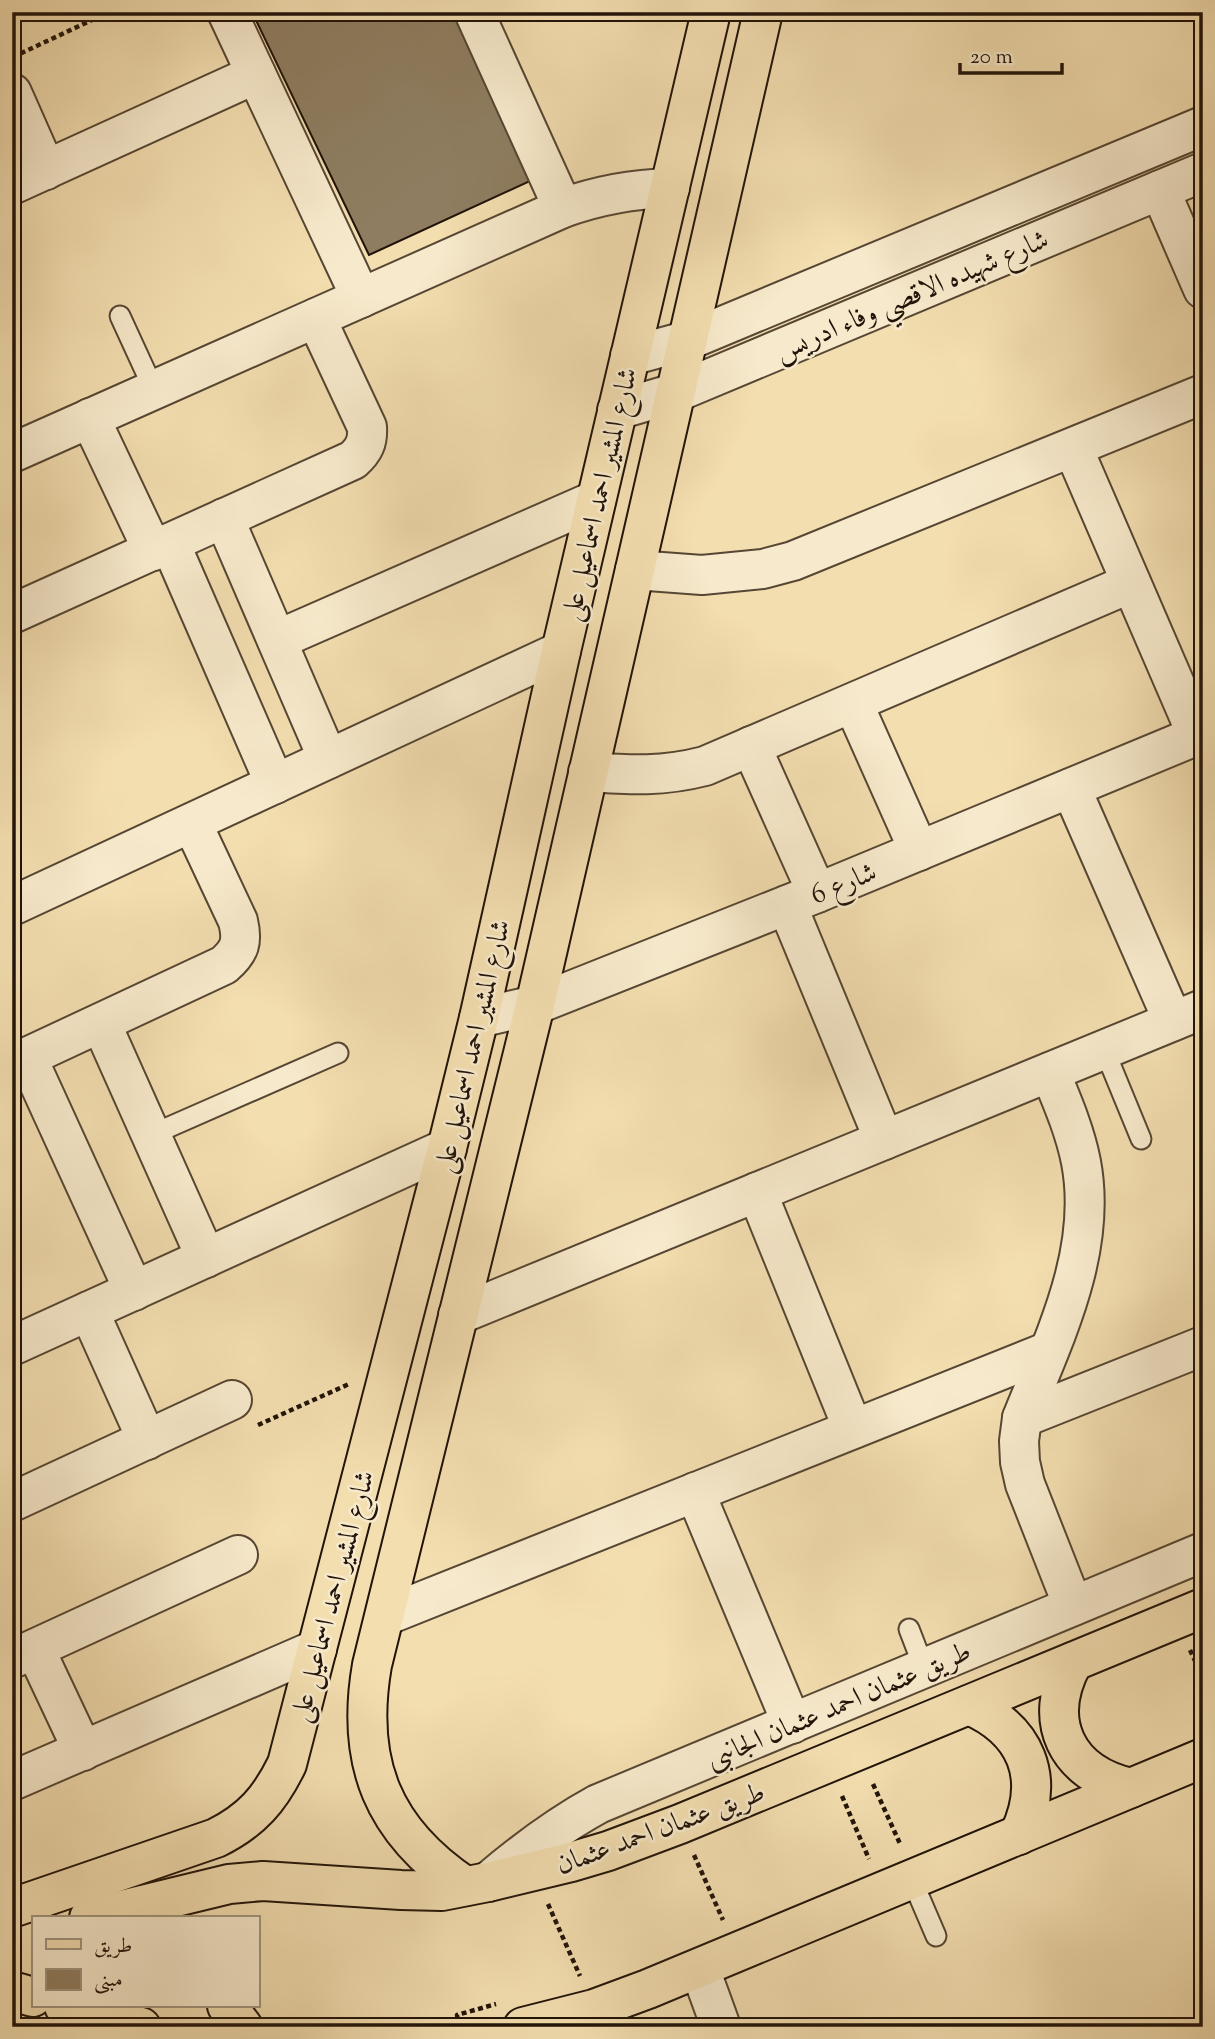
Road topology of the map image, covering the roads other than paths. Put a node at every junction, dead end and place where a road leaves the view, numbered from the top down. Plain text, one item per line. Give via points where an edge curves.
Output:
1 (228, 12) edge
2 (474, 12) edge
3 (711, 12) edge
4 (763, 12) edge
5 (256, 74) junction
6 (12, 93) edge
7 (1203, 125) edge
8 (46, 170) junction
9 (1203, 172) edge
10 (12, 185) edge
11 (670, 188) junction
12 (1160, 190) junction
13 (563, 208) junction
14 (1203, 289) edge
15 (361, 298) junction
16 (120, 316) dead end
17 (316, 318) junction
18 (689, 340) junction
19 (630, 356) junction
20 (154, 390) junction
21 (676, 393) junction
22 (1203, 394) edge
23 (618, 410) junction
24 (90, 418) junction
25 (1073, 449) junction
26 (12, 453) edge
27 (596, 500) junction
28 (223, 518) junction
29 (161, 547) junction
30 (635, 570) junction
31 (1131, 583) junction
32 (12, 614) edge
33 (277, 640) junction
34 (561, 651) junction
35 (853, 703) junction
36 (1200, 734) edge
37 (751, 746) junction
38 (328, 759) junction
39 (588, 772) junction
40 (275, 784) junction
41 (1071, 788) junction
42 (191, 823) junction
43 (919, 851) junction
44 (802, 899) junction
45 (12, 906) edge
46 (535, 1005) junction
47 (1188, 1015) edge
48 (479, 1018) junction
49 (101, 1023) junction
50 (1104, 1049) junction
51 (338, 1053) dead end
52 (20, 1060) edge
53 (1050, 1072) junction
54 (151, 1135) junction
55 (1141, 1139) dead end
56 (884, 1140) junction
57 (447, 1148) junction
58 (757, 1192) junction
59 (206, 1258) junction
60 (134, 1291) junction
61 (89, 1311) junction
62 (458, 1315) junction
63 (12, 1346) edge
64 (1203, 1346) edge
65 (1049, 1351) junction
66 (244, 1413) road end
67 (1022, 1418) junction
68 (853, 1429) junction
69 (147, 1440) junction
70 (695, 1492) junction
71 (12, 1502) edge
72 (1203, 1552) edge
73 (238, 1555) dead end
74 (1073, 1606) junction
75 (1203, 1608) edge
76 (385, 1616) junction
77 (909, 1629) dead end
78 (317, 1649) junction
79 (24, 1654) edge
80 (1073, 1662) junction
81 (924, 1668) junction
82 (969, 1705) junction
83 (792, 1724) junction
84 (83, 1751) junction
85 (1203, 1758) edge
86 (12, 1781) edge
87 (1131, 1788) junction
88 (1019, 1835) junction
89 (477, 1884) junction
90 (903, 1884) junction
91 (222, 1901) edge
92 (12, 1908) edge
93 (105, 1916) edge
94 (12, 1922) edge
95 (32, 1922) edge
96 (936, 1936) dead end
97 (700, 1969) junction
98 (12, 1991) edge
99 (32, 1997) edge
100 (70, 2008) edge
101 (229, 2008) edge
102 (125, 2025) edge
103 (243, 2027) edge
104 (523, 2027) edge
105 (721, 2027) edge

1 - 5 street
2 - 13 street
3 - 11 main road, شارع المشير احمد اسماعيل على
4 - 18 main road, شارع المشير احمد اسماعيل على
5 - 8 street
5 - 15 street
6 - 8 street
7 - 18 street, شارع شهيده الاقصي وفاء ادريس
8 - 10 street
9 - 12 street, شارع شهيده الاقصي وفاء ادريس
11 - 13 street via 616,192
11 - 19 main road, شارع المشير احمد اسماعيل على
12 - 14 street
12 - 21 street, شارع شهيده الاقصي وفاء ادريس
13 - 15 street
15 - 17 street
16 - 20 lane
17 - 20 street
17 - 28 street via 365,418 365,446 353,460
18 - 19 street, شارع شهيده الاقصي وفاء ادريس
18 - 21 main road, شارع المشير احمد اسماعيل على
19 - 23 main road, شارع المشير احمد اسماعيل على
20 - 24 street
21 - 23 street, شارع شهيده الاقصي وفاء ادريس
21 - 30 main road, شارع المشير احمد اسماعيل على
22 - 25 street
23 - 27 main road, شارع المشير احمد اسماعيل على
24 - 26 street
24 - 29 street
25 - 30 street via 793,561 702,575
25 - 31 street
27 - 33 street
27 - 34 main road, شارع المشير احمد اسماعيل على
28 - 29 street
28 - 33 street
29 - 32 street
29 - 40 street
30 - 39 main road, شارع المشير احمد اسماعيل على
31 - 35 street
31 - 36 street
33 - 38 street
34 - 38 street
34 - 48 main road, شارع المشير احمد اسماعيل على
35 - 37 street
35 - 43 street
36 - 41 street, شارع 6
37 - 39 street via 705,766 665,775
37 - 44 street
38 - 40 street
39 - 46 main road, شارع المشير احمد اسماعيل على
40 - 42 street
41 - 43 street, شارع 6
41 - 47 street
42 - 45 street
42 - 49 street via 238,921 240,946 224,965
43 - 44 street, شارع 6
44 - 46 street, شارع 6
44 - 56 street
46 - 48 street, شارع 6
46 - 62 main road, شارع المشير احمد اسماعيل على
47 - 50 street
48 - 57 main road, شارع المشير احمد اسماعيل على
49 - 52 street
49 - 54 street
50 - 53 street
50 - 55 lane
51 - 54 lane
52 - 60 street
53 - 56 street
53 - 65 street via 1073,1133 1085,1203 1073,1283
54 - 59 street
56 - 58 street
57 - 59 street
57 - 78 main road, شارع المشير احمد اسماعيل على
58 - 62 street
58 - 68 street
59 - 60 street
60 - 61 street
61 - 63 street
61 - 69 street
62 - 76 main road, شارع المشير احمد اسماعيل على
64 - 67 street
65 - 67 street
65 - 68 street
66 - 69 street
67 - 74 street via 1019,1441 1025,1484
68 - 70 street
69 - 71 street
70 - 76 street
70 - 83 street
72 - 74 street, طريق عثمان احمد عثمان الجانبى
73 - 79 street
74 - 81 street, طريق عثمان احمد عثمان الجانبى
75 - 80 main road, طريق عثمان احمد عثمان
76 - 89 main road, شارع المشير احمد اسماعيل على via 366,1695 366,1726 379,1786 405,1833 432,1862
77 - 81 lane
78 - 84 street
78 - 92 main road, شارع المشير احمد اسماعيل على via 287,1764 266,1801 251,1815 216,1838
79 - 84 street
80 - 82 main road, طريق عثمان احمد عثمان
80 - 87 main road via 1064,1678 1059,1705 1062,1733 1081,1764 1096,1776
81 - 83 street, طريق عثمان احمد عثمان الجانبى
82 - 88 main road via 1004,1724 1026,1758 1032,1798
82 - 89 main road, طريق عثمان احمد عثمان via 608,1851
83 - 89 street, طريق عثمان احمد عثمان الجانبى via 598,1804
84 - 86 street
85 - 87 main road
87 - 88 main road
88 - 90 main road
89 - 91 main road, طريق عثمان احمد عثمان via 442,1891 263,1881
90 - 96 lane
90 - 97 main road
91 - 93 main road, طريق عثمان احمد عثمان
94 - 95 main road
97 - 104 main road via 594,2009
97 - 105 street
98 - 99 main road
100 - 102 main road
101 - 103 main road

